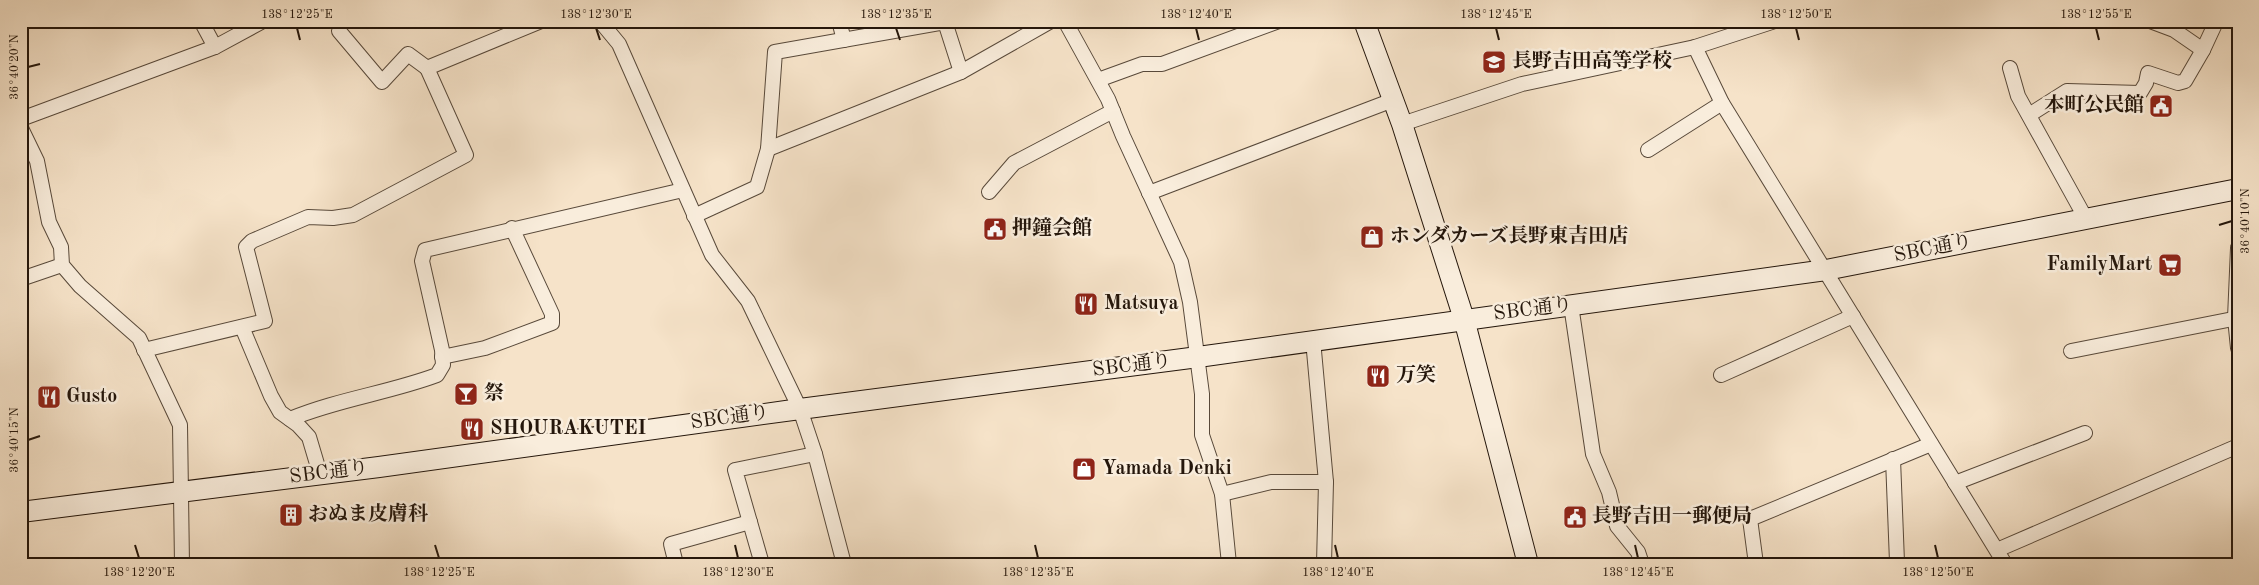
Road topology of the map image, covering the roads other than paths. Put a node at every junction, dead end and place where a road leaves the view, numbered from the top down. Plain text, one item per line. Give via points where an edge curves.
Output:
1 (201, 21) edge
2 (263, 21) edge
3 (541, 21) edge
4 (600, 21) edge
5 (839, 21) edge
6 (1051, 21) edge
7 (1280, 21) edge
8 (1364, 21) edge
9 (1774, 21) edge
10 (2150, 21) edge
11 (2219, 21) edge
12 (1069, 22) edge
13 (339, 31) dead end
14 (844, 40) junction
15 (215, 47) junction
16 (1695, 47) junction
17 (2203, 50) junction
18 (427, 68) junction
19 (2010, 68) dead end
20 (960, 72) junction
21 (1098, 80) junction
22 (1393, 100) junction
23 (1722, 103) junction
24 (1113, 111) junction
25 (2029, 115) junction
26 (21, 119) edge
27 (1402, 124) junction
28 (21, 128) edge
29 (768, 149) junction
30 (1648, 150) dead end
31 (2238, 189) edge
32 (683, 190) junction
33 (988, 192) dead end
34 (1149, 193) junction
35 (694, 216) junction
36 (2086, 219) junction
37 (512, 228) junction
38 (2238, 248) edge
39 (62, 265) junction
40 (1826, 270) junction
41 (21, 279) edge
42 (1571, 305) junction
43 (1853, 316) junction
44 (2236, 318) edge
45 (1464, 319) junction
46 (242, 327) junction
47 (1313, 340) junction
48 (2238, 348) edge
49 (144, 350) junction
50 (2071, 351) dead end
51 (442, 357) junction
52 (1198, 357) junction
53 (1721, 374) dead end
54 (800, 409) junction
55 (290, 419) junction
56 (2085, 433) dead end
57 (1931, 444) junction
58 (2238, 446) edge
59 (815, 454) junction
60 (1893, 459) junction
61 (320, 474) junction
62 (1326, 482) junction
63 (1955, 483) junction
64 (182, 492) junction
65 (1222, 494) junction
66 (21, 512) edge
67 (750, 522) junction
68 (1997, 550) junction
69 (1897, 562) dead end
70 (842, 563) edge
71 (182, 564) edge
72 (676, 564) edge
73 (762, 564) edge
74 (1229, 564) edge
75 (1324, 564) edge
76 (1528, 564) edge
77 (1642, 564) edge
78 (1756, 564) edge
79 (2006, 564) edge

1 - 15 street
2 - 15 street
3 - 18 street
4 - 32 street via 619,44
5 - 14 street
6 - 20 street
7 - 21 street via 1162,64 1142,64
8 - 22 street
9 - 16 street
10 - 17 street via 2174,30
11 - 17 street
12 - 21 street
13 - 18 street via 382,82 408,54
14 - 20 street via 945,22
14 - 29 street via 775,52
15 - 26 street
16 - 23 street
16 - 27 street via 1522,84
17 - 25 street via 2185,81 2178,83 2148,73 2140,93 2067,91
18 - 46 street via 466,155 354,215 308,217 252,241 246,248 265,321
19 - 25 street via 2018,96
20 - 29 street
21 - 24 street
22 - 27 street
22 - 34 street
23 - 30 street
23 - 40 street
24 - 33 street via 1014,162
24 - 34 street
25 - 36 street
27 - 45 street
28 - 39 street via 38,161 49,222 60,247
29 - 35 street via 757,187
31 - 36 street, SBC通り
32 - 35 street
32 - 37 street
34 - 52 street via 1181,262
35 - 54 street via 712,255 748,301
36 - 40 street, SBC通り
37 - 51 street via 425,250 422,262
37 - 51 street via 552,314 552,323 485,348
38 - 44 street
39 - 41 street
39 - 49 street via 80,286 139,338
40 - 42 street, SBC通り
40 - 43 street
42 - 45 street, SBC通り
42 - 77 street via 1594,454 1609,492 1617,526 1638,552
43 - 53 street
43 - 57 street
44 - 48 street
44 - 50 street
45 - 47 street, SBC通り
45 - 76 street
46 - 49 street
46 - 55 street via 271,396 280,412
47 - 52 street, SBC通り
47 - 62 street
49 - 64 street via 180,425
51 - 55 street via 443,365 437,375
52 - 54 street, SBC通り
52 - 65 street via 1202,435
54 - 59 street
54 - 61 street, SBC通り
55 - 61 street via 309,437
56 - 63 street
57 - 60 street
57 - 63 street
58 - 68 street
59 - 67 street via 735,470
59 - 70 street
60 - 69 street
60 - 78 street via 1750,519
61 - 64 street, SBC通り
62 - 65 street via 1271,482
62 - 75 street
63 - 68 street
64 - 66 street, SBC通り
64 - 71 street
65 - 74 street
67 - 72 street via 671,544
67 - 73 street
68 - 79 street

